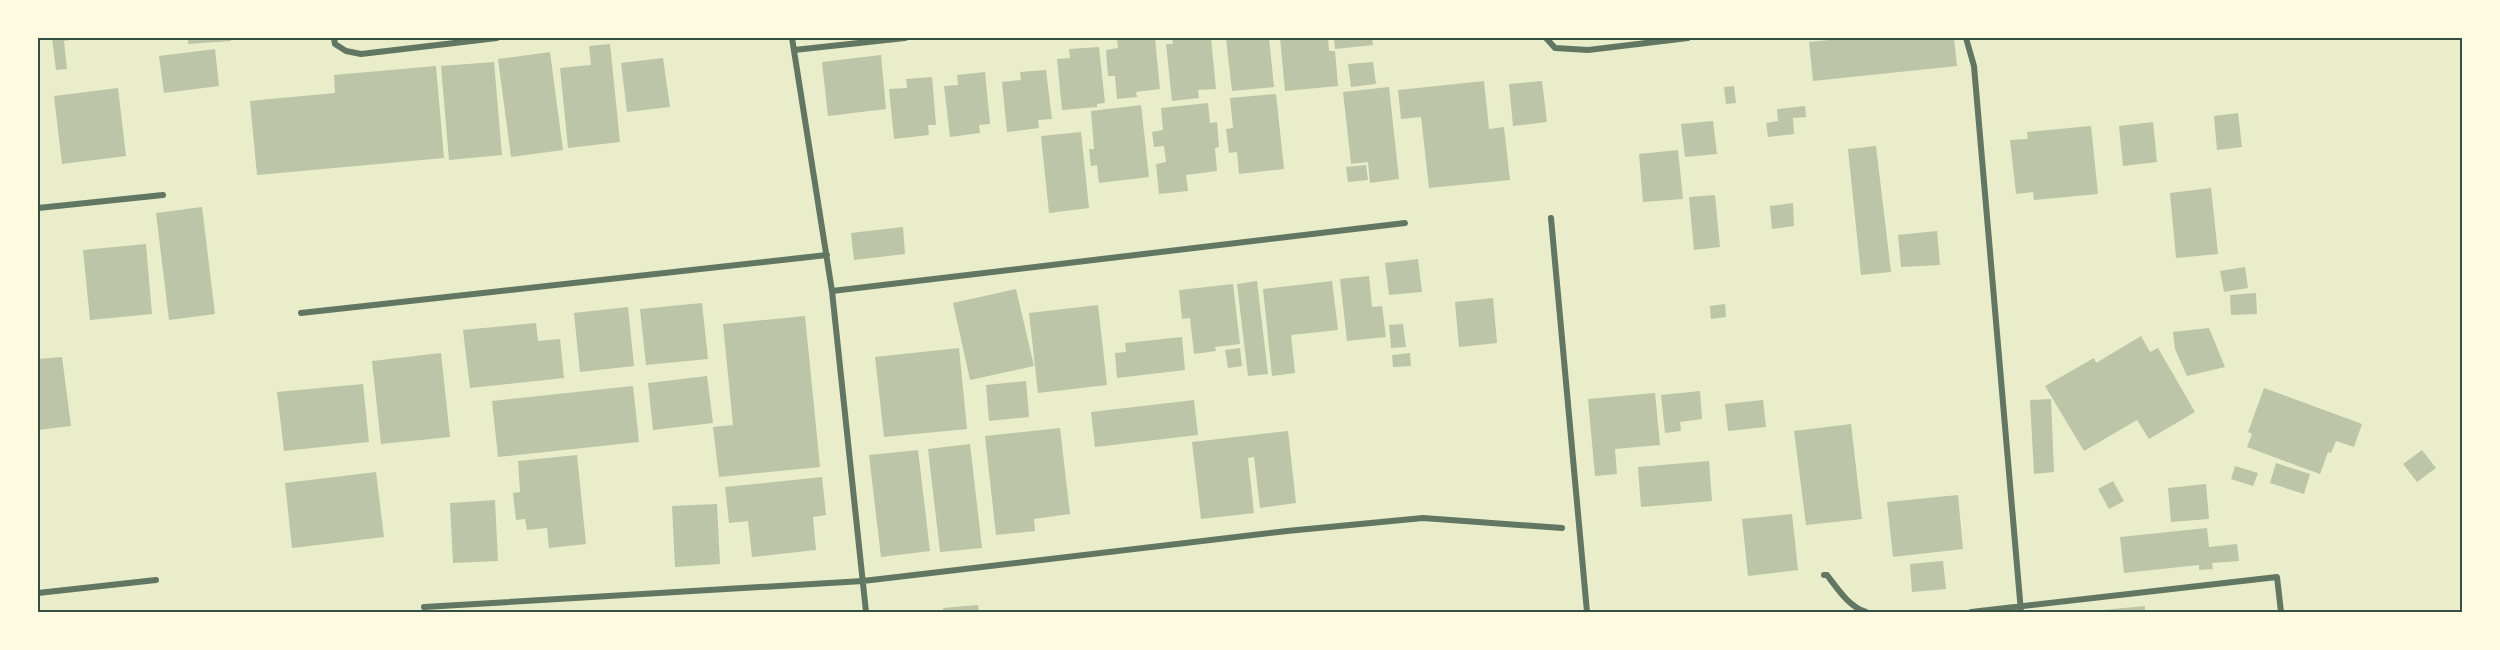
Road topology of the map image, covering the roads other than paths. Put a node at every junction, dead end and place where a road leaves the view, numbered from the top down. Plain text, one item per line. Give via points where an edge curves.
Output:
1 (334, 38) edge
2 (497, 38) edge
3 (792, 38) edge
4 (905, 38) edge
5 (1546, 38) edge
6 (1688, 38) edge
7 (1966, 38) edge
8 (794, 50) junction
9 (163, 195) dead end
10 (38, 208) edge
11 (1551, 218) dead end
12 (1405, 222) dead end
13 (827, 255) junction
14 (832, 291) junction
15 (301, 313) dead end
16 (1562, 528) dead end
17 (1824, 575) dead end
18 (156, 580) dead end
19 (863, 581) junction
20 (38, 593) edge
21 (424, 607) dead end
22 (2021, 609) edge
23 (866, 612) edge
24 (1587, 612) edge
25 (1866, 612) edge
26 (1971, 612) edge
27 (2281, 612) edge

1 - 2 street via 346,51 361,54
3 - 8 street
4 - 8 street
5 - 6 street via 1555,48 1588,50
7 - 22 street via 1974,66
8 - 13 street
9 - 10 street
11 - 24 street
12 - 14 street
13 - 14 street
13 - 15 street
14 - 19 street
16 - 19 street via 1423,518
17 - 25 street via 1859,610
18 - 20 street
19 - 21 street
19 - 23 street
22 - 26 street
22 - 27 street via 2277,577

